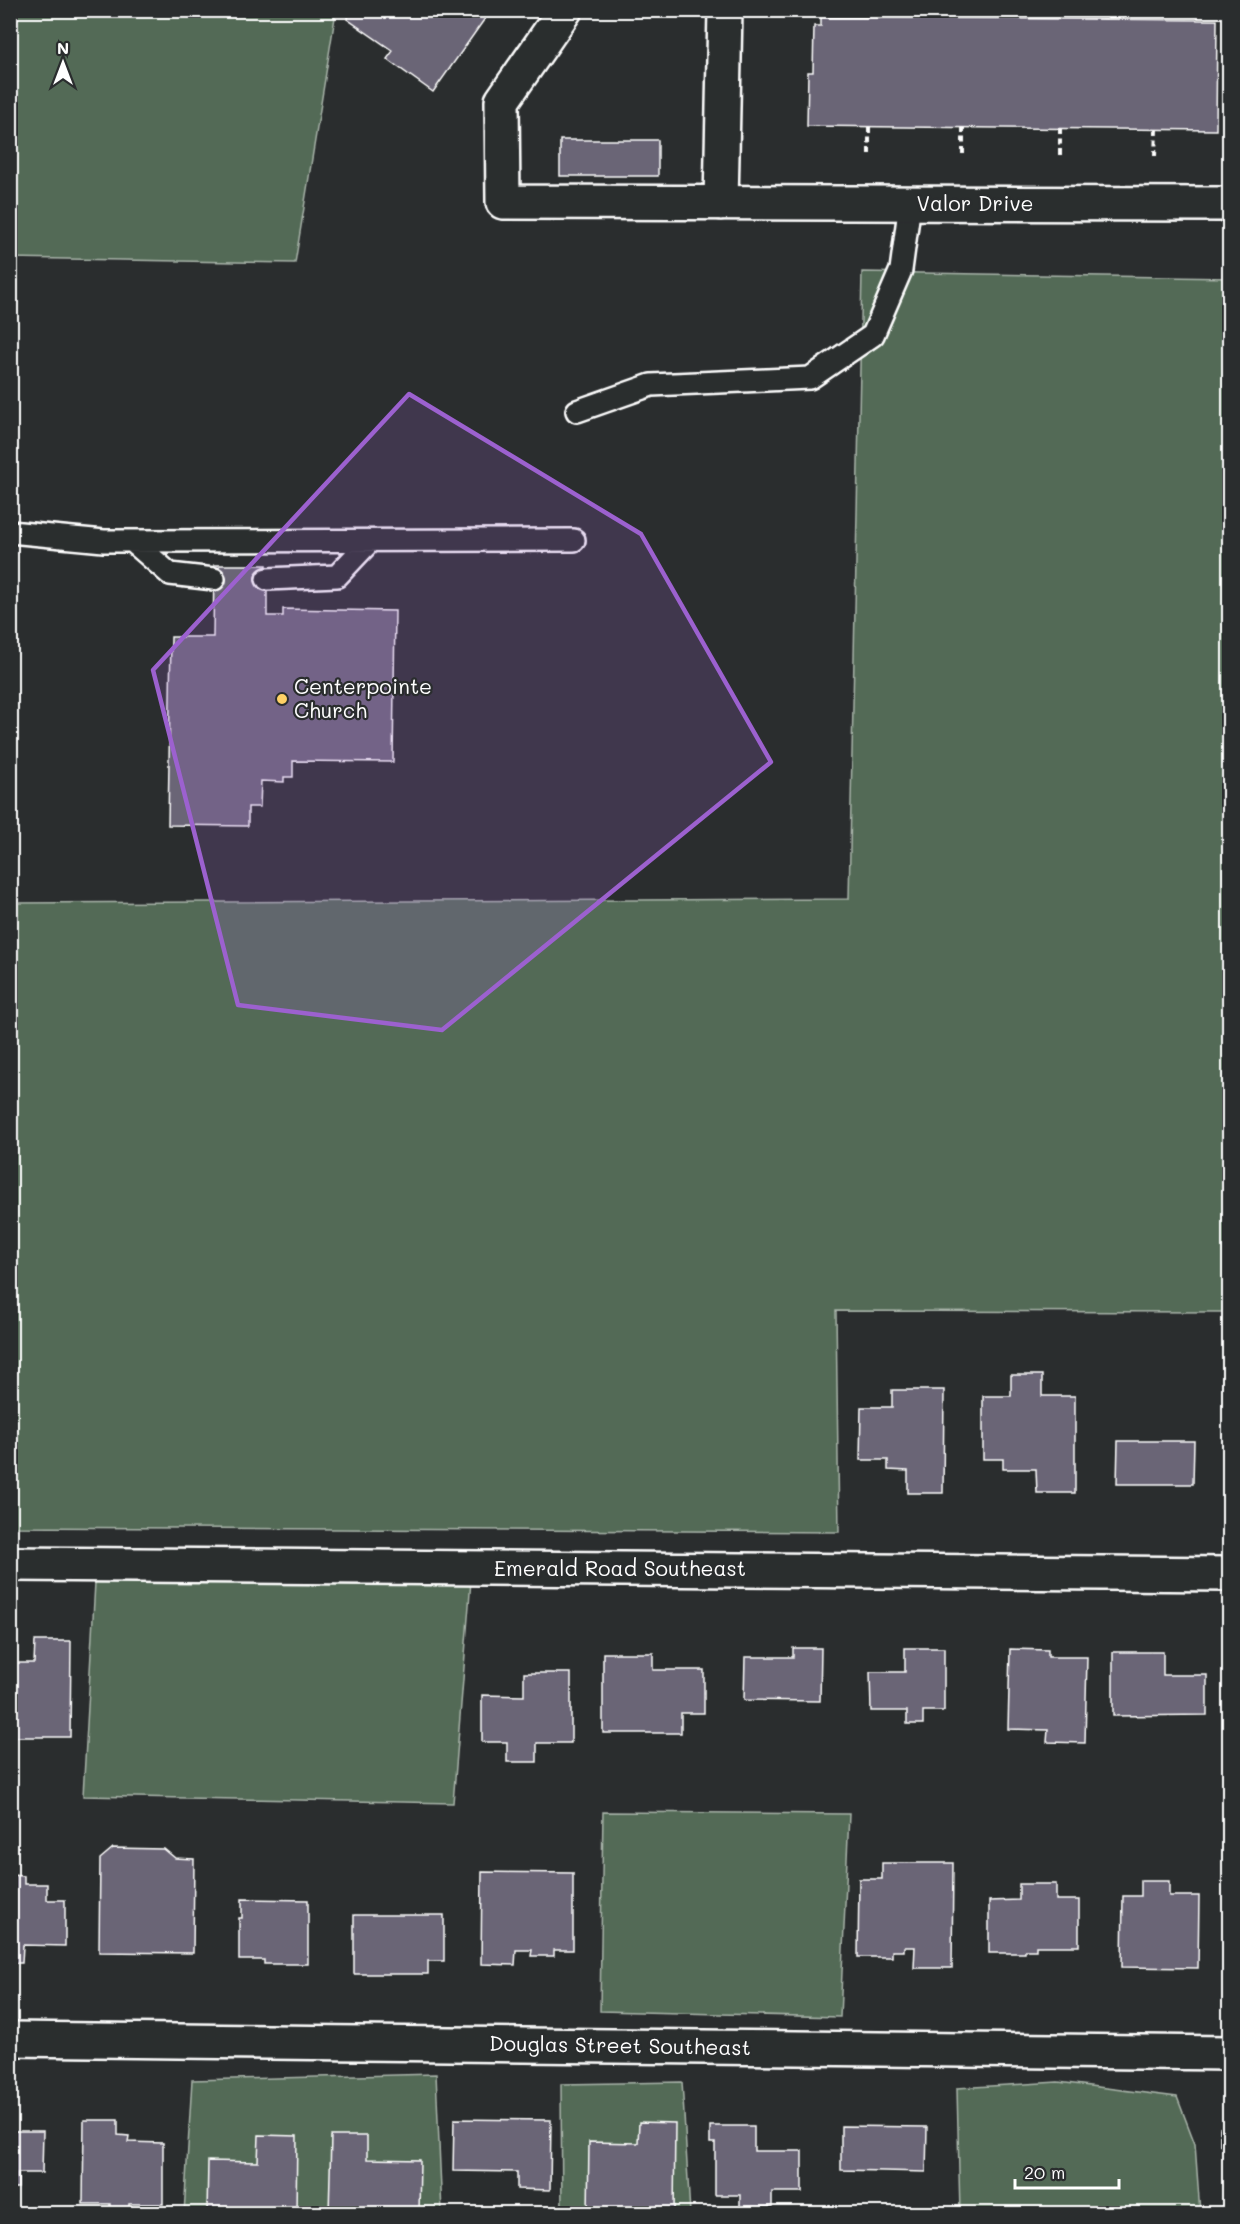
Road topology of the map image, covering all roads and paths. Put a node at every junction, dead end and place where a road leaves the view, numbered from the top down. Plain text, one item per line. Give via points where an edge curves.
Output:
1 (565, 10) edge
2 (725, 10) edge
3 (869, 126) dead end
4 (963, 127) dead end
5 (1059, 128) dead end
6 (1156, 129) dead end
7 (869, 154) dead end
8 (963, 154) dead end
9 (1060, 155) dead end
10 (1155, 156) dead end
11 (721, 203) junction
12 (910, 203) junction
13 (1230, 204) edge
14 (577, 411) dead end
15 (10, 532) edge
16 (574, 540) dead end
17 (132, 541) junction
18 (370, 541) junction
19 (214, 579) dead end
20 (267, 579) dead end
21 (10, 1564) edge
22 (1230, 1574) edge
23 (10, 2039) edge
24 (1230, 2054) edge

1 - 11 street, Valor Drive via 502,101 503,202
2 - 11 street
3 - 7 path
4 - 8 path
5 - 9 path
6 - 10 path
11 - 12 street, Valor Drive
12 - 13 street, Valor Drive
12 - 14 lane via 901,270 873,335 810,378 651,385
15 - 17 lane
16 - 18 lane
17 - 18 lane
17 - 19 lane via 170,574
18 - 20 lane via 337,576
21 - 22 street, Emerald Road Southeast
23 - 24 street, Douglas Street Southeast

